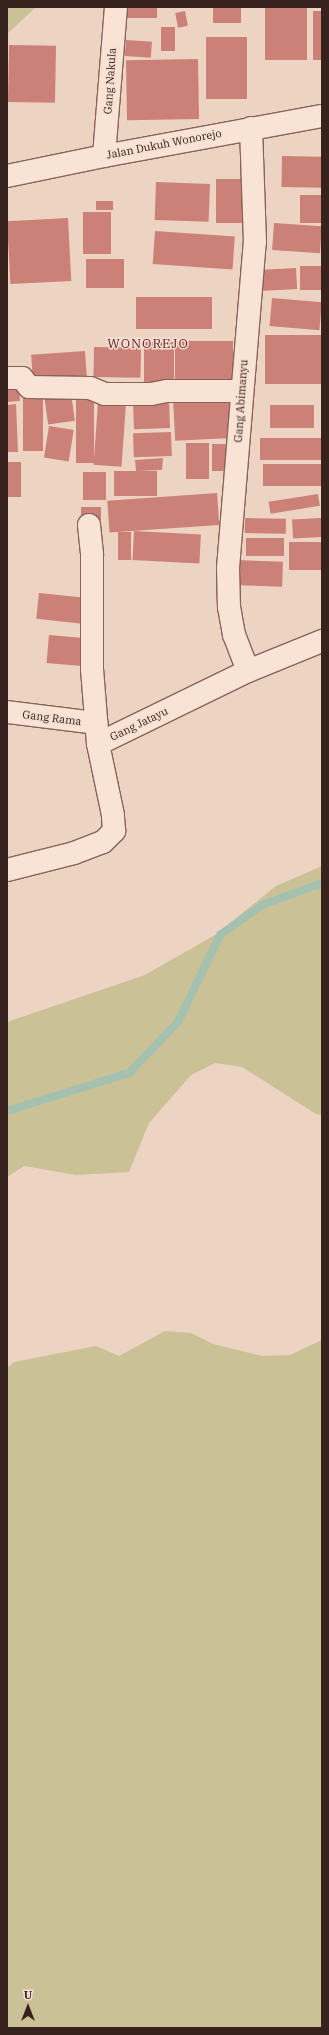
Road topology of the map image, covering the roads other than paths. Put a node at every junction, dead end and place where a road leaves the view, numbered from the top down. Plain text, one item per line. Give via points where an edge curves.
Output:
1 (116, 7) edge
2 (322, 116) edge
3 (251, 128) junction
4 (104, 156) junction
5 (7, 176) edge
6 (7, 378) edge
7 (242, 391) junction
8 (89, 524) dead end
9 (322, 641) edge
10 (248, 671) junction
11 (7, 712) edge
12 (96, 723) junction
13 (98, 744) junction
14 (7, 870) edge

1 - 4 street, Gang Nakula
2 - 3 street, Jalan Dukuh Wonorejo
3 - 4 street, Jalan Dukuh Wonorejo
3 - 7 street, Gang Abimanyu via 255,242
4 - 5 street, Jalan Dukuh Wonorejo
6 - 7 street via 22,378 29,387 90,388 105,394
7 - 10 street, Gang Abimanyu via 228,568 230,615 234,635
8 - 12 street via 92,555 92,669
9 - 10 street, Gang Jatayu
10 - 13 street, Gang Jatayu
11 - 12 street, Gang Rama
12 - 13 street
13 - 14 street, Gang Jatayu via 114,831 103,842

